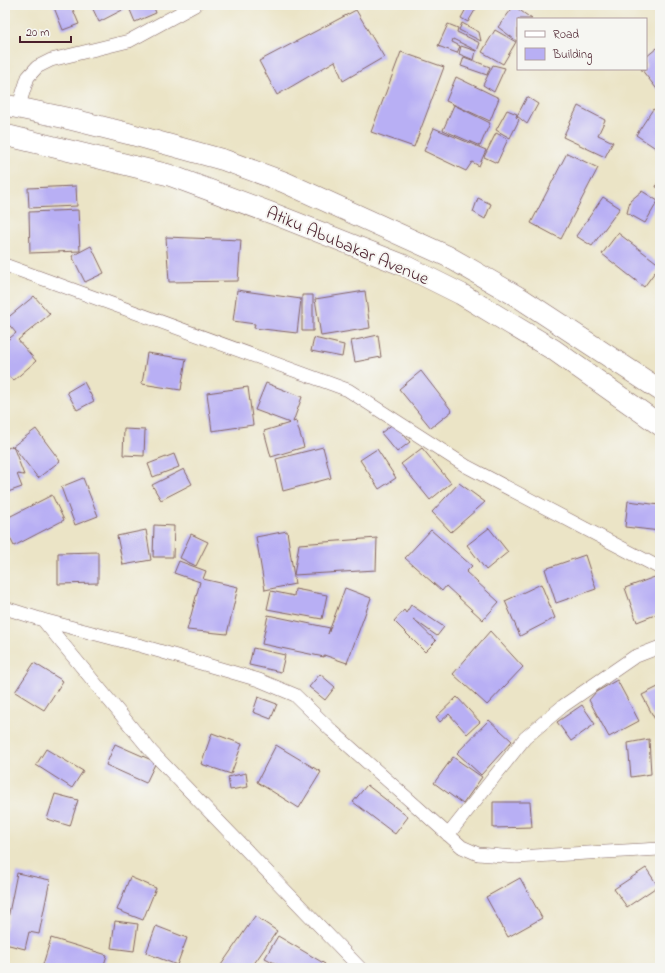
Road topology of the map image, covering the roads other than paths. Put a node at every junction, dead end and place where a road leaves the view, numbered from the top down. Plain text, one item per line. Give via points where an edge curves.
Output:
1 (195, 5) edge
2 (11, 106) edge
3 (5, 135) edge
4 (5, 265) edge
5 (660, 390) edge
6 (660, 425) edge
7 (660, 568) edge
8 (5, 608) edge
9 (42, 620) junction
10 (660, 647) edge
11 (448, 835) junction
12 (660, 849) edge
13 (360, 968) edge

1 - 2 street via 129,41 50,60 37,67
2 - 5 main road, Atiku Abubakar Avenue via 224,160 284,182 447,256 520,298
3 - 6 main road, Atiku Abubakar Avenue via 169,174 403,265 461,294 548,346
4 - 7 street via 348,390 466,466
8 - 9 street
9 - 11 street via 252,678 295,695
9 - 13 street via 151,751
10 - 11 street via 634,657 563,706 525,738
11 - 12 street via 462,847 478,854 516,857

